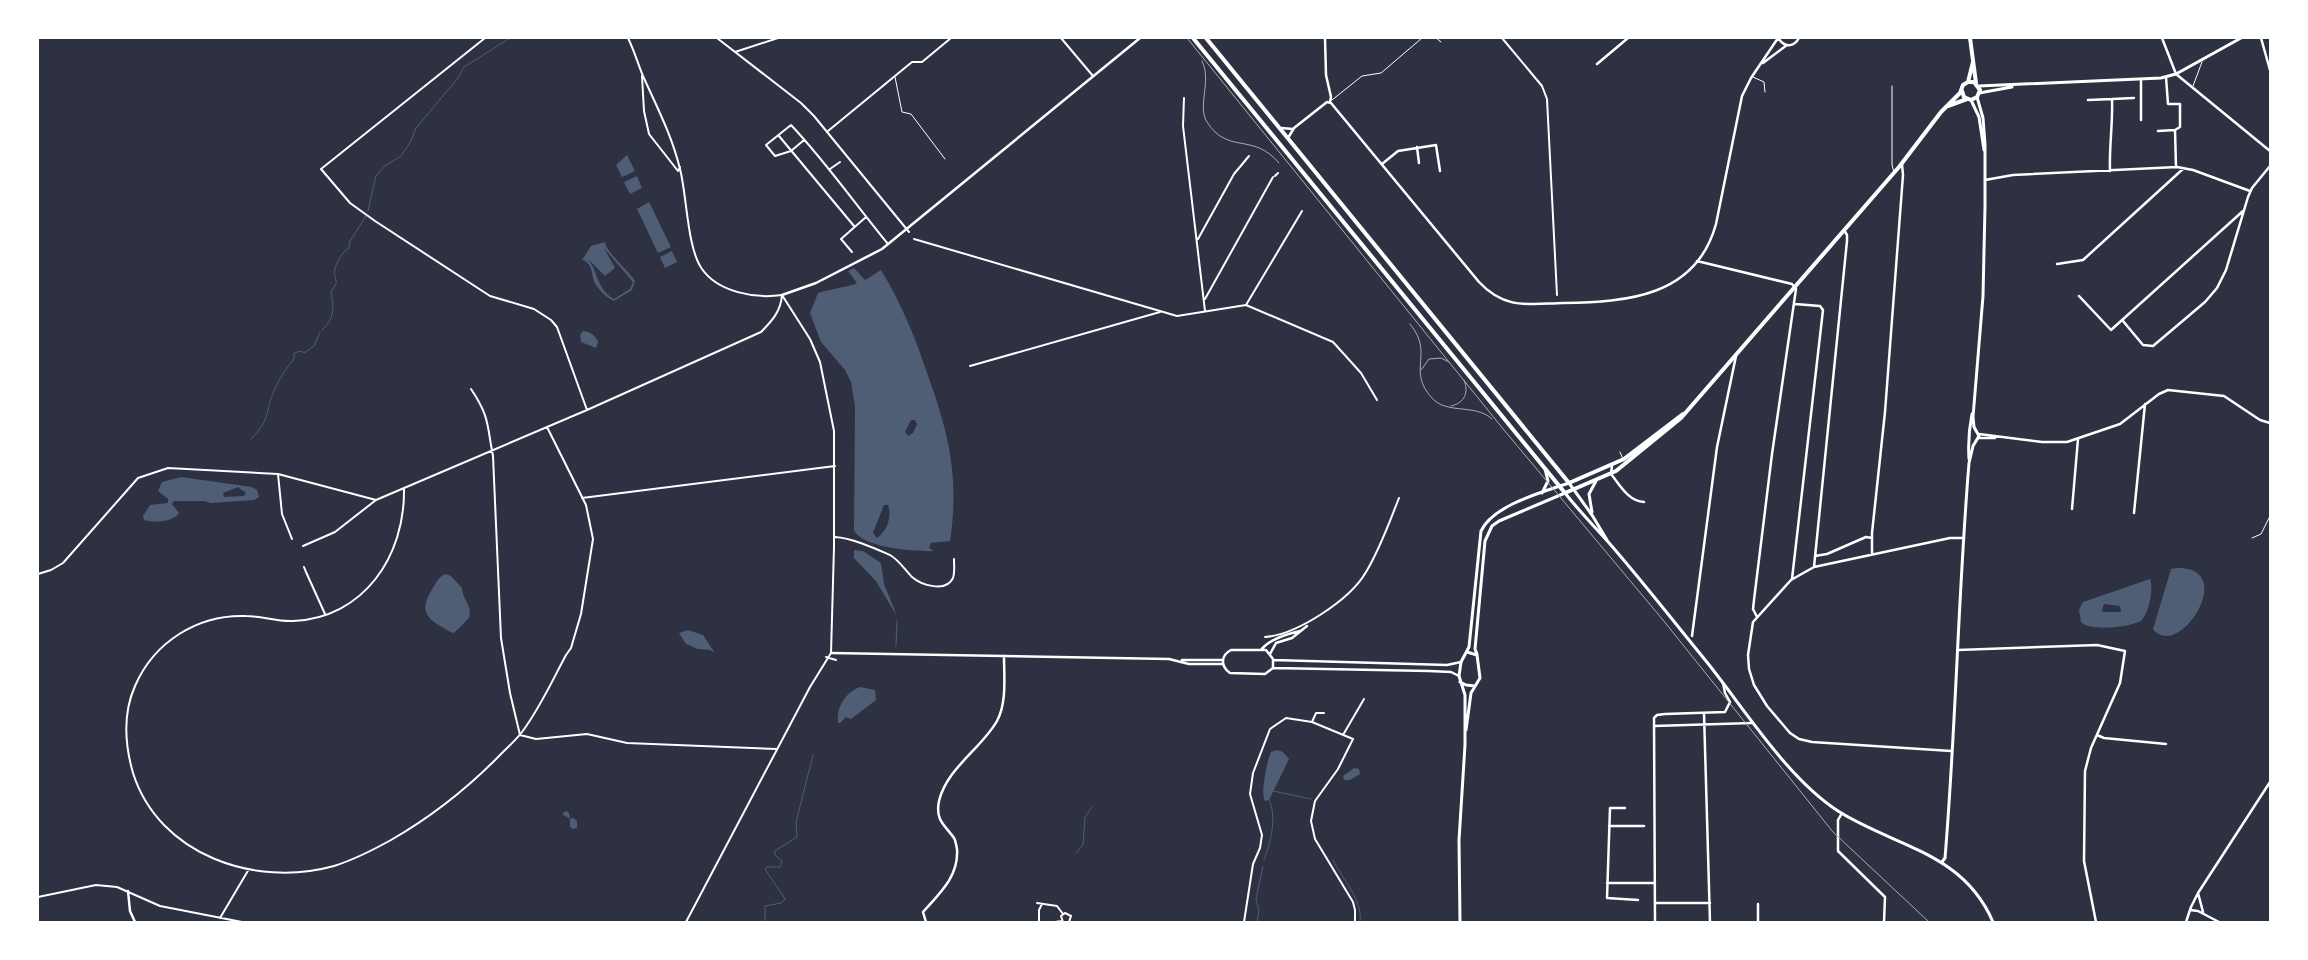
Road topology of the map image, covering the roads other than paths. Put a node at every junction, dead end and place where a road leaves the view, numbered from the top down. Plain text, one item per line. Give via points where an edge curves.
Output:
1 (485, 38) edge
2 (628, 38) edge
3 (717, 38) edge
4 (778, 38) edge
5 (952, 38) edge
6 (1061, 38) edge
7 (1140, 38) edge
8 (1193, 38) edge
9 (1206, 38) edge
10 (1325, 38) edge
11 (1422, 38) edge
12 (1436, 38) edge
13 (1502, 38) edge
14 (1628, 38) edge
15 (1778, 38) edge
16 (1799, 38) edge
17 (1970, 38) edge
18 (2162, 38) edge
19 (2241, 38) edge
20 (2261, 38) edge
21 (1441, 42) dead end
22 (1787, 46) junction
23 (735, 52) junction
24 (2202, 59) junction
25 (1973, 61) junction
26 (1597, 64) dead end
27 (1762, 64) junction
28 (2270, 70) edge
29 (642, 74) junction
30 (2176, 74) junction
31 (895, 76) junction
32 (1093, 76) junction
33 (1752, 76) junction
34 (2166, 77) junction
35 (2142, 80) junction
36 (1968, 82) junction
37 (1977, 85) junction
38 (1892, 86) dead end
39 (2015, 86) junction
40 (2193, 87) junction
41 (1962, 91) junction
42 (1764, 92) dead end
43 (1978, 95) junction
44 (1184, 98) dead end
45 (2134, 98) dead end
46 (1969, 99) junction
47 (2112, 99) junction
48 (2088, 100) dead end
49 (1330, 102) junction
50 (1947, 106) junction
51 (2141, 120) dead end
52 (1277, 126) junction
53 (1294, 128) junction
54 (2175, 130) junction
55 (2158, 131) dead end
56 (828, 132) junction
57 (778, 135) junction
58 (804, 140) junction
59 (1289, 141) junction
60 (1417, 148) junction
61 (791, 151) junction
62 (2270, 151) edge
63 (1985, 153) junction
64 (1249, 156) dead end
65 (945, 159) dead end
66 (840, 162) dead end
67 (1419, 163) dead end
68 (1382, 164) junction
69 (1902, 164) junction
70 (2270, 166) edge
71 (680, 167) junction
72 (2176, 167) junction
73 (2184, 168) junction
74 (830, 169) junction
75 (2110, 171) junction
76 (1440, 172) dead end
77 (1895, 172) junction
78 (1278, 173) dead end
79 (1985, 180) junction
80 (2250, 191) junction
81 (1306, 208) dead end
82 (2244, 210) junction
83 (866, 217) junction
84 (854, 226) junction
85 (906, 228) junction
86 (1844, 230) junction
87 (909, 232) dead end
88 (1366, 233) junction
89 (914, 239) dead end
90 (1358, 239) junction
91 (1197, 240) junction
92 (888, 244) junction
93 (852, 252) dead end
94 (1697, 261) junction
95 (2057, 264) dead end
96 (1795, 286) junction
97 (782, 295) junction
98 (1557, 295) dead end
99 (2079, 296) dead end
100 (1204, 301) junction
101 (1795, 304) junction
102 (1246, 305) junction
103 (1161, 311) junction
104 (1205, 311) junction
105 (2123, 321) junction
106 (1736, 355) junction
107 (970, 366) dead end
108 (472, 389) dead end
109 (1499, 396) junction
110 (1377, 400) dead end
111 (1491, 403) junction
112 (2145, 404) junction
113 (1974, 406) junction
114 (587, 410) junction
115 (1683, 414) junction
116 (2270, 423) edge
117 (547, 427) junction
118 (1971, 431) junction
119 (1977, 436) junction
120 (2078, 439) junction
121 (1970, 440) junction
122 (492, 450) junction
123 (1620, 452) dead end
124 (1624, 459) junction
125 (1970, 463) junction
126 (1612, 465) junction
127 (835, 466) junction
128 (1544, 466) junction
129 (278, 474) junction
130 (1611, 474) junction
131 (1596, 480) junction
132 (1569, 483) junction
133 (1560, 486) junction
134 (404, 489) junction
135 (1574, 490) junction
136 (1565, 493) junction
137 (1541, 494) junction
138 (582, 498) junction
139 (1399, 498) dead end
140 (376, 500) junction
141 (1644, 502) dead end
142 (2072, 509) dead end
143 (2134, 513) dead end
144 (1592, 515) junction
145 (2270, 516) edge
146 (834, 538) junction
147 (1872, 538) junction
148 (1964, 538) junction
149 (2252, 538) dead end
150 (292, 539) dead end
151 (1608, 543) junction
152 (303, 546) dead end
153 (1872, 554) junction
154 (1815, 556) junction
155 (954, 559) dead end
156 (304, 567) dead end
157 (1814, 567) junction
158 (38, 574) edge
159 (1791, 580) junction
160 (325, 614) junction
161 (1757, 617) junction
162 (1307, 626) dead end
163 (1301, 630) junction
164 (1692, 636) dead end
165 (1265, 637) dead end
166 (1261, 650) junction
167 (1958, 650) junction
168 (1467, 652) junction
169 (831, 653) junction
170 (1270, 654) junction
171 (1477, 654) junction
172 (1004, 656) junction
173 (826, 657) junction
174 (836, 660) dead end
175 (1180, 660) junction
176 (1223, 660) junction
177 (1274, 660) junction
178 (1331, 662) junction
179 (1461, 662) junction
180 (1396, 663) junction
181 (1223, 664) junction
182 (1273, 668) junction
183 (1330, 669) junction
184 (1396, 671) junction
185 (1459, 676) junction
186 (1460, 682) junction
187 (1723, 682) junction
188 (1476, 685) junction
189 (1364, 699) dead end
190 (1324, 713) dead end
191 (1704, 713) junction
192 (1312, 722) junction
193 (1754, 723) junction
194 (1705, 724) junction
195 (1654, 726) junction
196 (2097, 734) junction
197 (520, 735) junction
198 (1343, 735) junction
199 (1465, 738) junction
200 (2166, 744) dead end
201 (777, 749) junction
202 (1951, 751) junction
203 (2270, 782) edge
204 (1625, 808) dead end
205 (1842, 813) junction
206 (1609, 826) junction
207 (1644, 826) dead end
208 (1942, 862) junction
209 (249, 869) junction
210 (1607, 883) junction
211 (1655, 883) junction
212 (128, 891) junction
213 (2198, 893) junction
214 (38, 897) edge
215 (1638, 900) dead end
216 (1037, 903) dead end
217 (1655, 903) junction
218 (1710, 903) junction
219 (1042, 904) junction
220 (1758, 904) dead end
221 (2190, 910) junction
222 (1063, 914) junction
223 (2204, 914) junction
224 (220, 918) junction
225 (135, 922) edge
226 (242, 922) edge
227 (686, 922) edge
228 (926, 922) edge
229 (1039, 922) edge
230 (1055, 922) edge
231 (1062, 922) edge
232 (1069, 922) edge
233 (1244, 922) edge
234 (1355, 922) edge
235 (1460, 922) edge
236 (1655, 922) edge
237 (1710, 922) edge
238 (1758, 922) edge
239 (1884, 922) edge
240 (1993, 922) edge
241 (2096, 922) edge
242 (2186, 922) edge
243 (2219, 922) edge

1 - 114 street via 321,169 350,204 482,291 534,310 551,320 557,326
2 - 29 street
3 - 23 street
4 - 23 street
5 - 31 street via 922,62 912,62
6 - 32 street
7 - 32 street
8 - 90 main road
9 - 52 main road
10 - 49 street
11 - 49 lane via 1380,73 1362,76
12 - 21 lane
13 - 98 street via 1542,86 1547,99
14 - 26 street
15 - 22 street
15 - 27 street
16 - 22 street
17 - 25 main road
18 - 30 street
19 - 24 street
20 - 28 street
22 - 27 street
23 - 56 street via 801,103
24 - 30 street
24 - 40 lane
25 - 36 main road
25 - 37 main road
27 - 33 street
29 - 71 street
29 - 71 street via 648,134 678,171
30 - 34 street
30 - 40 street
31 - 56 street
31 - 65 lane via 902,112 911,114
32 - 85 street
33 - 42 lane via 1764,82
33 - 94 street via 1740,105 1715,228
34 - 35 street
34 - 54 street via 2168,104 2180,104 2180,126
35 - 39 street
35 - 51 street
36 - 37 main road
36 - 41 main road
37 - 39 street
37 - 43 main road
38 - 77 lane via 1892,165
39 - 43 street
40 - 62 street
41 - 46 main road
41 - 50 main road
43 - 46 main road
43 - 63 street
44 - 91 street via 1183,126
45 - 47 street
46 - 50 main road
46 - 63 street via 1979,117
47 - 48 street
47 - 75 street
49 - 53 street
49 - 68 street
50 - 69 main road
52 - 53 street via 1286,130
52 - 59 main road
53 - 59 street via 1288,136
54 - 55 street
54 - 72 street
56 - 85 street
57 - 58 street via 790,125
57 - 61 street
57 - 61 street via 766,145 775,156
58 - 61 street
58 - 74 street
59 - 88 main road
60 - 67 street
60 - 68 street via 1398,151
60 - 76 street via 1436,145
61 - 84 street
63 - 79 street
64 - 91 street via 1234,174
66 - 74 street
68 - 94 street via 1479,282 1494,296 1507,302 1582,303 1641,296 1669,285
69 - 77 main road
69 - 147 street via 1904,173 1893,315
70 - 80 street
71 - 97 street via 694,250 703,271 730,290
72 - 73 street
72 - 75 street
73 - 80 street
73 - 95 street via 2085,258 2075,263
74 - 83 street
75 - 79 street via 2013,175
77 - 86 main road
78 - 100 street
79 - 113 street via 1983,296
80 - 82 street
81 - 102 street
82 - 105 street
82 - 105 street via 2220,284 2205,302 2153,346 2143,345
83 - 84 street
83 - 92 street
84 - 93 street via 841,239
85 - 87 street
85 - 92 street
86 - 96 main road
86 - 154 street via 1847,241
88 - 90 main road
88 - 109 main road
89 - 103 street
90 - 111 main road
91 - 100 street
92 - 97 street via 883,251 816,283
94 - 96 street
96 - 101 street
96 - 106 main road
97 - 114 street via 781,306 761,332
97 - 127 street via 810,339 822,368 833,424
99 - 105 street via 2111,330
100 - 104 street
101 - 159 street via 1820,306 1823,310
101 - 161 street via 1754,600 1753,609
102 - 104 street
102 - 110 street via 1333,342 1361,373
103 - 104 street via 1177,316
103 - 107 street
106 - 115 main road
106 - 164 street via 1717,448
108 - 122 street via 485,412
109 - 111 main road
109 - 132 main road
111 - 128 main road
112 - 116 street via 2168,390 2218,395
112 - 120 street via 2120,424
112 - 143 street
113 - 118 street
113 - 119 street
114 - 117 street
115 - 124 main road
115 - 130 main road via 1669,429
117 - 122 street
117 - 138 street
118 - 119 street
118 - 121 street via 1968,435
119 - 120 street via 2054,443
119 - 121 street
119 - 125 street
120 - 142 street
121 - 125 street
122 - 134 street
122 - 197 street via 502,644
123 - 124 lane
124 - 126 main road
125 - 148 street
126 - 130 street
126 - 132 main road
127 - 138 street
127 - 146 street
128 - 133 main road
128 - 137 street via 1548,481
129 - 140 street
129 - 150 street via 282,514
129 - 158 street via 168,468 138,478 63,563
130 - 131 main road
130 - 141 street via 1632,498
131 - 135 main road
131 - 144 street via 1589,494
132 - 133 street
132 - 135 street
133 - 136 main road
133 - 137 street
134 - 140 street
134 - 160 street via 404,509 389,561 352,600
135 - 136 main road
135 - 144 street
136 - 151 street
136 - 171 street via 1492,526 1488,534
137 - 168 street via 1497,512 1481,531
138 - 197 street via 593,539 576,633 571,648
139 - 165 street via 1366,572 1356,585 1306,624
140 - 152 street via 335,532
144 - 151 street
145 - 149 lane via 2261,534
146 - 155 street via 891,556 912,577 930,585 944,586 951,581
146 - 169 street
147 - 153 street
147 - 154 street via 1866,537
148 - 153 street
148 - 167 street
151 - 187 street
153 - 157 street
154 - 157 street
156 - 160 street
157 - 159 street
159 - 161 street
160 - 209 street via 292,621 237,616 201,622 165,643 140,676 132,693 127,719 127,746 136,782 152,812 173,835 198,851
161 - 202 street via 1749,645 1751,675 1767,706 1795,737 1812,742
162 - 163 street
163 - 166 street via 1276,638
163 - 170 street via 1292,638 1276,643
166 - 170 street
166 - 176 street via 1231,650
167 - 196 street via 2097,645 2126,652 2116,694
167 - 202 street
168 - 171 street
168 - 179 street
169 - 172 street
169 - 173 street
170 - 177 street
171 - 188 street via 1481,672
172 - 175 street
172 - 228 street via 1000,714 950,779 939,802 942,824 956,842 956,865 950,880 924,912
173 - 174 street
173 - 201 street
175 - 176 street
175 - 181 street via 1190,664
176 - 181 street
177 - 178 street
177 - 182 street
178 - 180 street
178 - 183 street
179 - 180 street via 1452,665
179 - 185 street
180 - 184 street
181 - 182 street via 1232,674 1265,674
182 - 183 street
183 - 184 street
184 - 185 street via 1452,672
185 - 186 street
186 - 188 street
186 - 199 street via 1465,693
187 - 191 street via 1730,702 1728,708 1722,712
187 - 193 street
188 - 199 street via 1471,693
189 - 198 street
190 - 192 street via 1316,713
191 - 194 street
191 - 195 street via 1657,715
192 - 198 street
192 - 233 street via 1286,718 1276,724 1266,737 1253,773 1250,794 1262,835 1253,864
193 - 194 street
193 - 205 street via 1806,786
194 - 195 street
194 - 218 street
195 - 211 street
196 - 200 street via 2104,738
196 - 241 street via 2085,772 2084,861
197 - 201 street via 536,739 587,734 627,742
197 - 209 street via 457,795 410,829 370,851 316,869 278,872
198 - 234 street via 1353,739 1338,769 1315,801 1311,821 1315,839 1352,902
199 - 235 street via 1458,840
201 - 227 street
202 - 208 street via 1945,858
203 - 213 street
204 - 206 street via 1610,808
205 - 208 street
205 - 239 street via 1838,820 1838,851 1885,897
206 - 207 street
206 - 210 street
208 - 240 street via 1972,887
209 - 224 street
210 - 211 street
210 - 215 street via 1609,899
211 - 217 street
212 - 214 street via 96,885
212 - 224 street via 160,906
212 - 225 street
213 - 221 street
213 - 223 street
216 - 219 street
217 - 218 street
217 - 236 street
218 - 237 street
219 - 222 street via 1057,906
219 - 229 street
220 - 238 street
221 - 223 street
221 - 242 street
222 - 231 street
222 - 232 street via 1071,916
223 - 243 street
224 - 226 street
230 - 231 street

